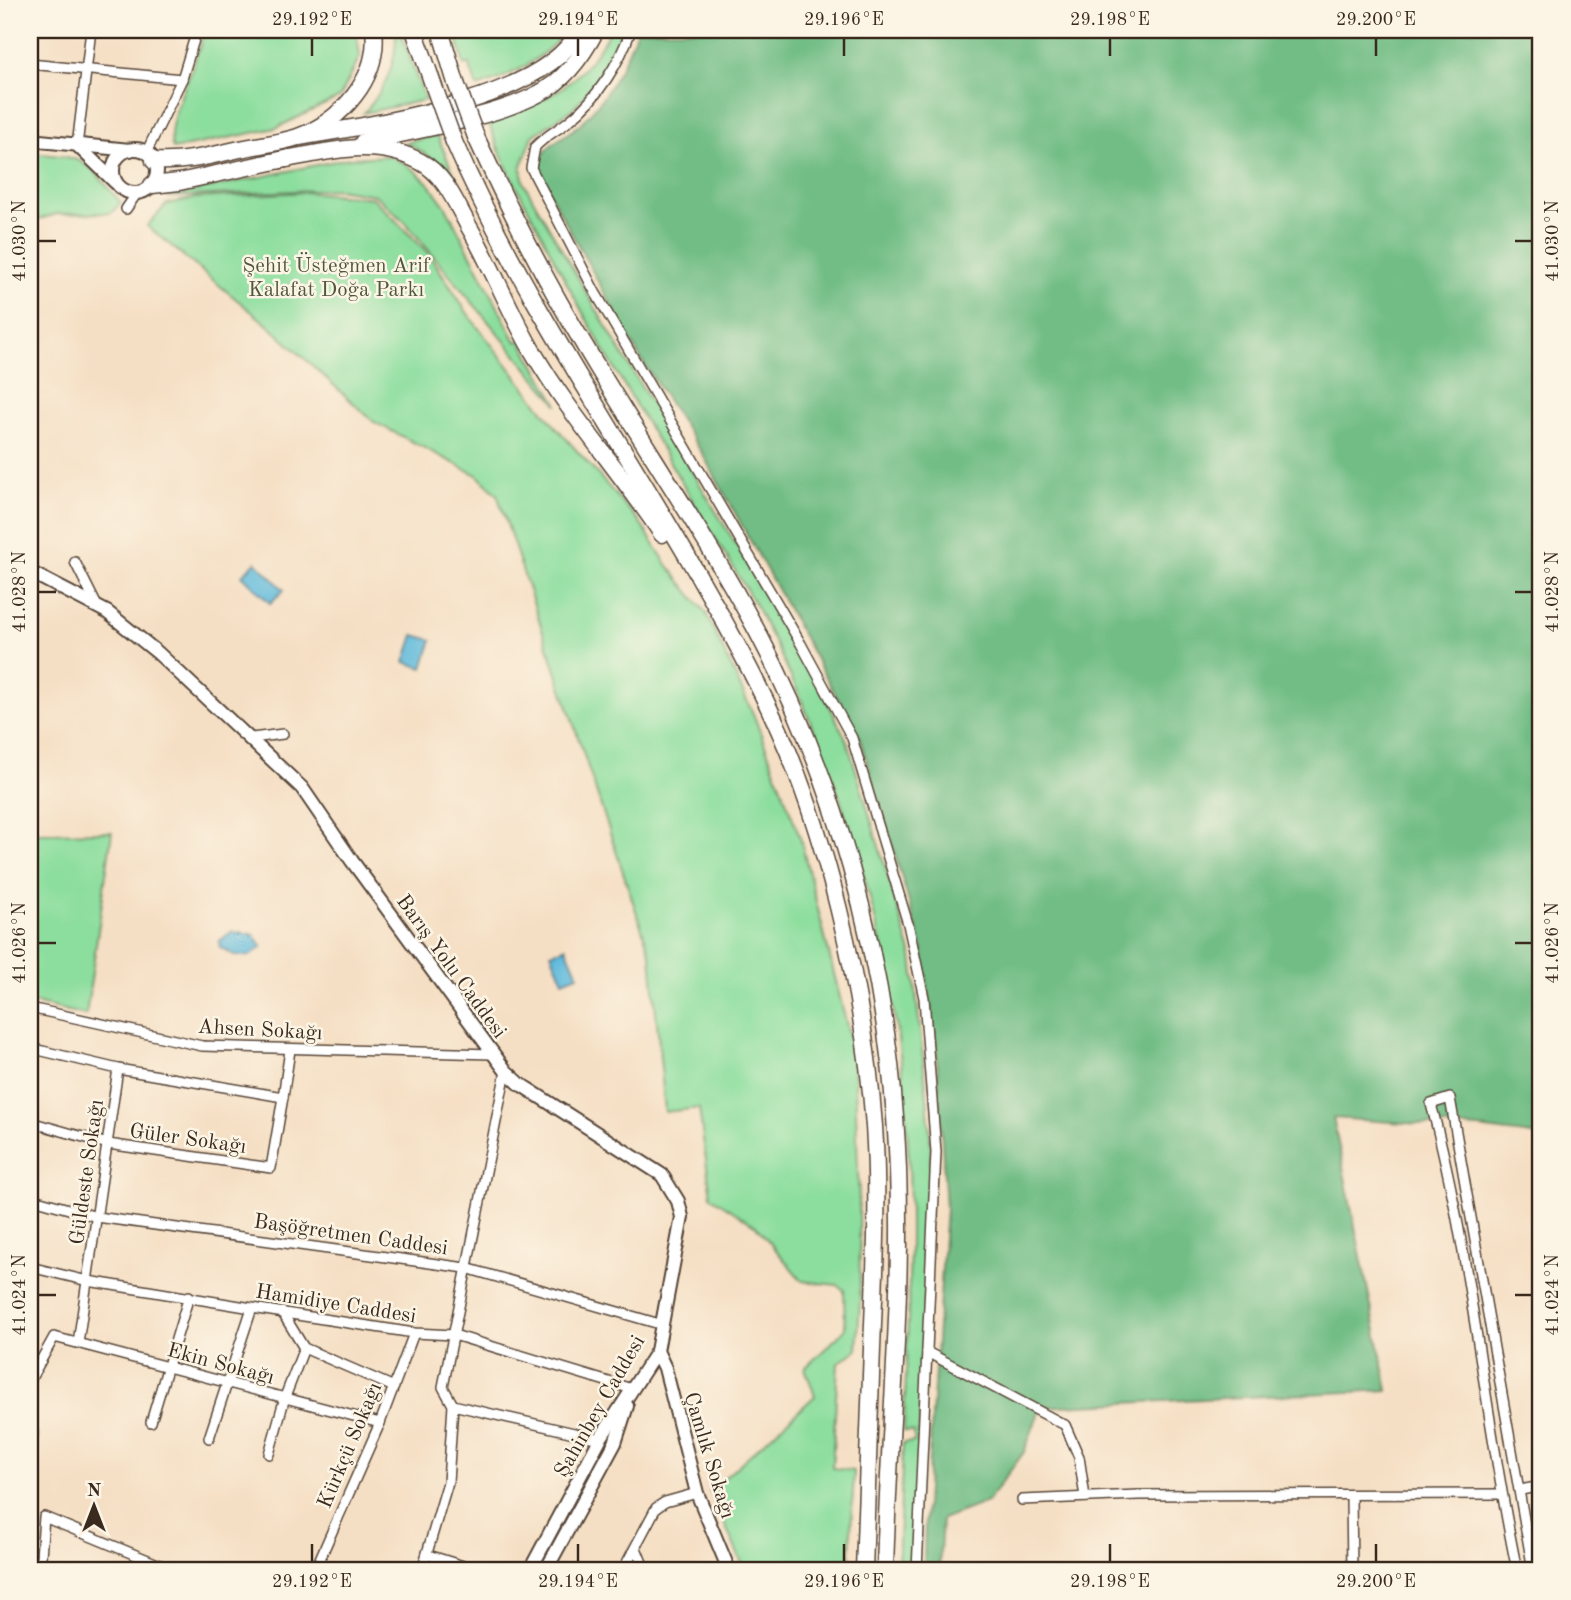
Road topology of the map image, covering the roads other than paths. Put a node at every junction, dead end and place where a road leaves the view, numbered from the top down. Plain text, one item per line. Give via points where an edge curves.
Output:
1 (91, 30) edge
2 (197, 30) edge
3 (374, 30) edge
4 (414, 30) edge
5 (442, 30) edge
6 (579, 30) edge
7 (596, 30) edge
8 (631, 30) edge
9 (30, 64) edge
10 (88, 69) junction
11 (182, 79) junction
12 (299, 137) junction
13 (30, 140) edge
14 (77, 146) junction
15 (130, 150) junction
16 (150, 157) junction
17 (281, 160) junction
18 (118, 185) junction
19 (144, 189) junction
20 (127, 209) dead end
21 (75, 562) dead end
22 (30, 572) edge
23 (707, 594) junction
24 (97, 606) junction
25 (283, 734) dead end
26 (251, 738) junction
27 (30, 1008) edge
28 (30, 1048) edge
29 (290, 1051) junction
30 (492, 1054) junction
31 (118, 1069) junction
32 (506, 1071) junction
33 (283, 1097) junction
34 (30, 1122) edge
35 (108, 1144) junction
36 (662, 1175) joint
37 (30, 1198) edge
38 (97, 1217) junction
39 (30, 1267) edge
40 (466, 1268) junction
41 (88, 1281) junction
42 (189, 1296) junction
43 (252, 1308) junction
44 (282, 1312) junction
45 (663, 1325) junction
46 (414, 1333) junction
47 (454, 1335) junction
48 (78, 1343) junction
49 (304, 1348) junction
50 (657, 1351) junction
51 (927, 1352) junction
52 (167, 1367) junction
53 (30, 1380) edge
54 (228, 1382) junction
55 (394, 1387) junction
56 (632, 1389) junction
57 (285, 1397) junction
58 (453, 1405) junction
59 (151, 1422) dead end
60 (380, 1423) junction
61 (209, 1438) dead end
62 (600, 1439) junction
63 (269, 1454) dead end
64 (1541, 1486) edge
65 (1521, 1490) junction
66 (697, 1493) junction
67 (1500, 1494) junction
68 (1085, 1497) junction
69 (1352, 1497) junction
70 (1022, 1500) dead end
71 (636, 1548) junction
72 (428, 1555) junction
73 (40, 1570) edge
74 (172, 1570) edge
75 (314, 1570) edge
76 (422, 1570) edge
77 (476, 1570) edge
78 (530, 1570) edge
79 (547, 1570) edge
80 (623, 1570) edge
81 (645, 1570) edge
82 (729, 1570) edge
83 (864, 1570) edge
84 (885, 1570) edge
85 (917, 1570) edge
86 (1352, 1570) edge
87 (1517, 1570) edge
88 (1533, 1570) edge

1 - 10 street
2 - 11 street
3 - 12 highway via 362,89 337,115
4 - 23 highway, bridge via 454,142 527,291
5 - 84 highway, bridge via 476,137 514,220 584,346 757,632 838,823 872,958 896,1119 897,1265
6 - 12 highway via 558,58 540,72 483,96
7 - 17 highway via 580,58 540,93 496,109
8 - 51 street via 626,46 591,98 535,147 531,167 595,292 802,644 852,738 908,924 924,998 936,1152
9 - 10 street
10 - 11 street
10 - 14 street
11 - 16 street
12 - 16 highway via 178,163
13 - 14 main road
14 - 15 main road
14 - 18 main road
15 - 16 main road
15 - 18 main road via 119,156 113,167
16 - 19 main road via 156,173
17 - 19 highway
17 - 23 highway via 378,147 424,163 438,177 562,398
18 - 19 main road
19 - 20 street
21 - 24 street, Barış Yolu Caddesi
22 - 24 main road, Barış Yolu Caddesi
23 - 83 highway via 769,708 810,814 844,936 865,1051 876,1181
24 - 26 main road, Barış Yolu Caddesi via 158,653
25 - 26 street
26 - 30 main road, Barış Yolu Caddesi via 318,807
27 - 29 street, Ahsen Sokağı via 202,1046
28 - 31 street
29 - 30 street, Ahsen Sokağı
29 - 33 street
30 - 32 main road, Barış Yolu Caddesi
31 - 33 street
31 - 35 street, Güldeste Sokağı
32 - 36 main road, Barış Yolu Caddesi
32 - 40 street
33 - 35 street, Güler Sokağı via 271,1168
34 - 35 street, Güler Sokağı
35 - 38 street, Güldeste Sokağı
36 - 45 main road, Şahinbey Caddesi via 682,1217
37 - 38 street, Başöğretmen Caddesi
38 - 40 street, Başöğretmen Caddesi
38 - 41 street, Güldeste Sokağı
39 - 41 street, Hamidiye Caddesi
40 - 45 street, Başöğretmen Caddesi
40 - 47 street
41 - 42 street, Hamidiye Caddesi
41 - 48 street, Güldeste Sokağı
42 - 43 street, Hamidiye Caddesi
42 - 52 street
43 - 44 street, Hamidiye Caddesi
43 - 54 street
44 - 46 street, Hamidiye Caddesi
44 - 49 street
45 - 50 main road, Şahinbey Caddesi
46 - 47 street, Hamidiye Caddesi
46 - 55 street, Kürkçü Sokağı
47 - 56 street, Hamidiye Caddesi
47 - 58 street via 443,1387
48 - 52 street, Ekin Sokağı
48 - 53 street, Ekin Sokağı via 54,1337
49 - 55 street
49 - 57 street
50 - 56 main road, Şahinbey Caddesi
50 - 66 main road, Çamlık Sokağı
51 - 68 street via 1065,1426 1079,1457
51 - 85 street
52 - 54 street, Ekin Sokağı
52 - 59 street
54 - 57 street, Ekin Sokağı
54 - 61 street
55 - 60 street, Kürkçü Sokağı
56 - 62 main road, Şahinbey Caddesi
56 - 79 main road via 615,1443
57 - 60 street, Ekin Sokağı
57 - 63 street
58 - 62 street
58 - 72 street via 448,1482
60 - 75 street, Kürkçü Sokağı
62 - 78 main road, Şahinbey Caddesi
64 - 65 street
65 - 67 street via 1519,1499 1511,1503
65 - 67 street via 1450,1098 1431,1104 1451,1178
65 - 88 street
66 - 71 street via 656,1508
66 - 82 main road, Çamlık Sokağı
67 - 69 street
67 - 87 street
68 - 69 street
68 - 70 street
69 - 86 street
71 - 80 street
71 - 81 street
72 - 76 street
72 - 77 street
73 - 74 street via 44,1517

